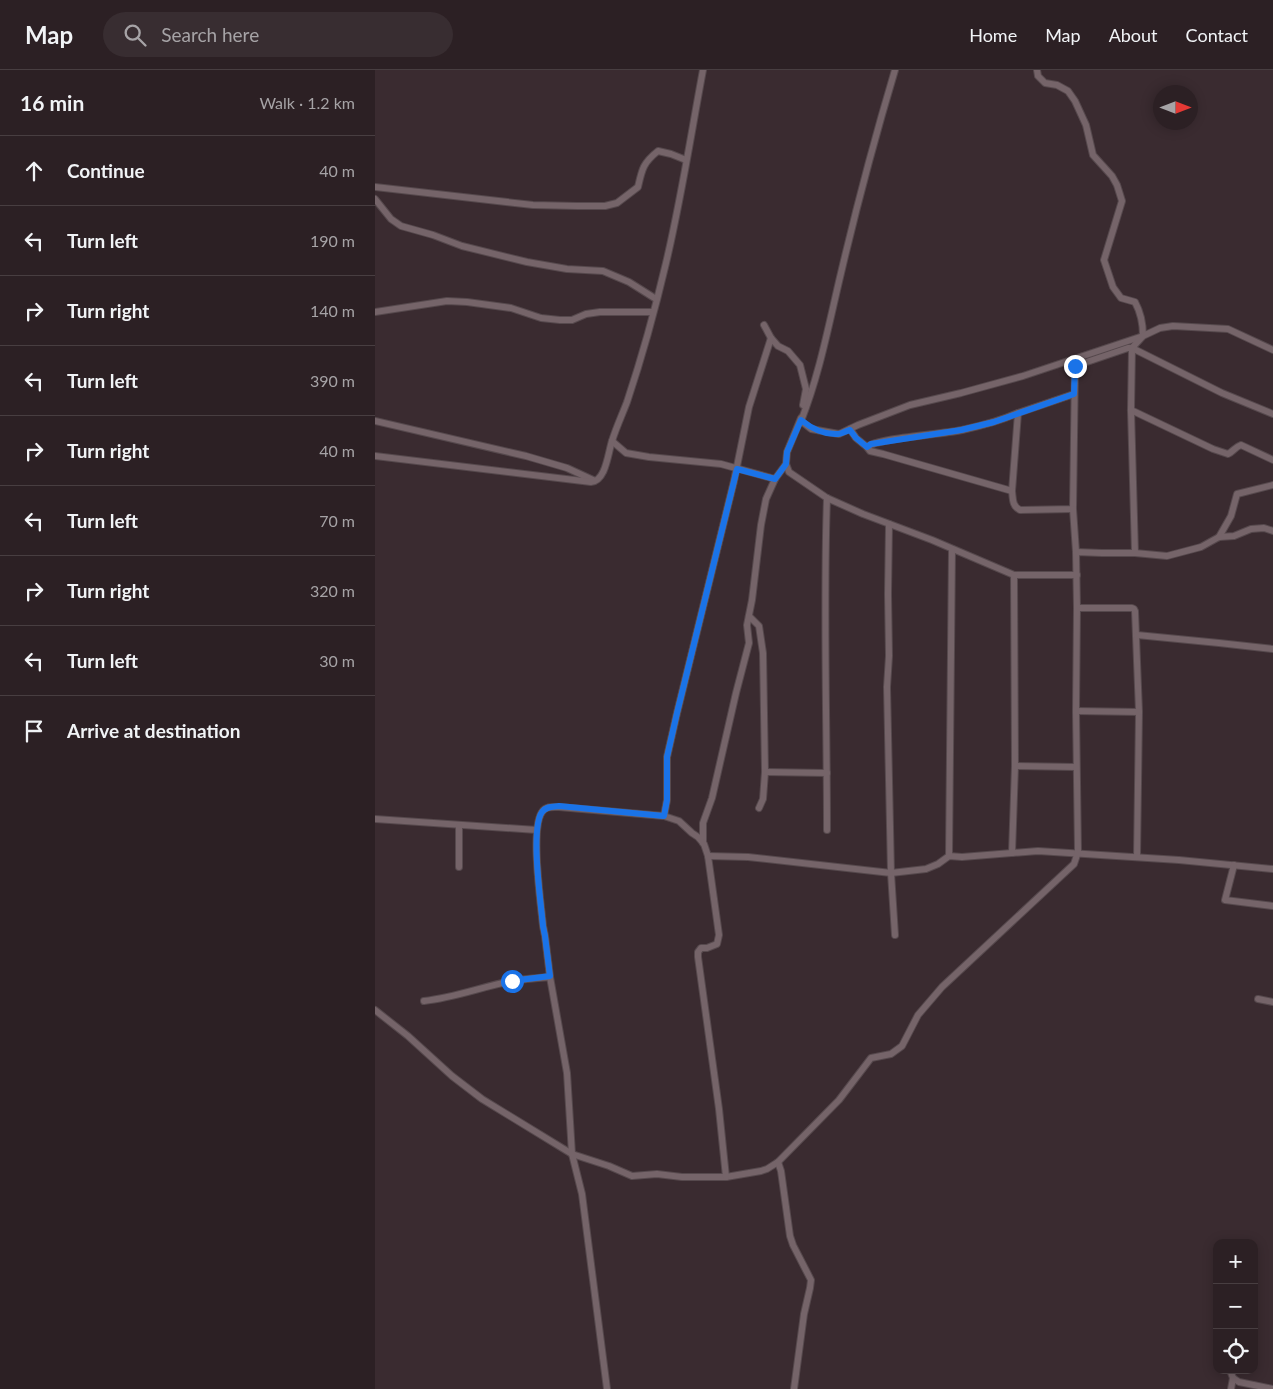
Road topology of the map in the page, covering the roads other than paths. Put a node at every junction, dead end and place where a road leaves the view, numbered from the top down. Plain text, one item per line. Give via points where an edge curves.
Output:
1 (703, 70) edge
2 (895, 70) edge
3 (1037, 70) edge
4 (686, 160) junction
5 (375, 187) edge
6 (375, 199) edge
7 (656, 299) junction
8 (375, 312) edge
9 (653, 312) junction
10 (763, 325) dead end
11 (1143, 336) junction
12 (771, 338) junction
13 (1131, 348) junction
14 (1273, 350) edge
15 (1074, 394) junction
16 (1131, 410) junction
17 (1018, 413) junction
18 (1273, 414) edge
19 (801, 420) junction
20 (375, 421) edge
21 (850, 430) junction
22 (612, 441) junction
23 (867, 447) junction
24 (375, 456) edge
25 (1273, 460) edge
26 (786, 464) junction
27 (737, 469) junction
28 (775, 479) junction
29 (596, 481) junction
30 (1273, 485) edge
31 (1012, 492) junction
32 (827, 498) junction
33 (1073, 509) junction
34 (889, 524) junction
35 (1273, 531) edge
36 (1219, 537) junction
37 (952, 549) junction
38 (1075, 552) junction
39 (1135, 553) junction
40 (1014, 575) junction
41 (1077, 575) junction
42 (1077, 608) junction
43 (749, 616) junction
44 (1137, 635) junction
45 (1273, 649) edge
46 (1076, 711) junction
47 (1139, 712) junction
48 (1015, 766) junction
49 (1076, 767) junction
50 (765, 772) junction
51 (827, 772) junction
52 (759, 808) dead end
53 (664, 816) junction
54 (375, 819) edge
55 (459, 826) junction
56 (537, 830) junction
57 (827, 830) dead end
58 (703, 844) junction
59 (1078, 852) junction
60 (1012, 853) junction
61 (708, 856) junction
62 (949, 856) junction
63 (1137, 857) junction
64 (1233, 865) junction
65 (459, 867) dead end
66 (1273, 869) edge
67 (891, 873) junction
68 (1273, 906) edge
69 (895, 936) dead end
70 (550, 976) junction
71 (1258, 999) dead end
72 (423, 1001) dead end
73 (1273, 1002) edge
74 (375, 1010) edge
75 (572, 1154) junction
76 (778, 1162) junction
77 (726, 1177) junction
78 (1232, 1374) edge
79 (1233, 1378) junction
80 (607, 1389) edge
81 (794, 1389) edge
82 (1231, 1389) edge
83 (1273, 1389) edge

1 - 4 street
2 - 19 street via 875,136 822,358
3 - 11 street via 1045,83 1057,85 1075,102 1086,125 1093,155 1117,185 1122,201 1104,260 1113,288 1121,298 1135,302 1139,309
4 - 5 street via 658,151 642,168 638,187 617,203 605,206 533,205
4 - 7 street
6 - 7 street via 401,226 527,262 603,271
7 - 9 street
8 - 9 street via 447,301 511,308 541,318 560,320 600,312
9 - 22 street
10 - 12 street
11 - 13 street
11 - 14 street via 1159,328 1173,326 1228,329
11 - 21 street via 1023,376 910,405
12 - 19 street via 800,366 806,389
12 - 27 street via 749,407
13 - 15 street via 1075,366
13 - 16 street
13 - 18 street
15 - 17 street
15 - 33 street
16 - 25 street via 1213,449 1228,454 1241,445
16 - 39 street
17 - 23 street via 961,430
17 - 31 street
19 - 21 street via 811,429 828,433
19 - 26 street via 787,452
20 - 29 street via 525,456 567,468
21 - 23 street
22 - 27 street via 626,453 721,464
22 - 29 street via 603,473
23 - 31 street
24 - 29 street
26 - 28 street
26 - 32 street via 789,472
27 - 28 street
27 - 53 street via 667,757
28 - 43 street via 766,499 761,525
30 - 36 street via 1237,494 1231,516
31 - 33 street via 1013,503 1020,510
32 - 34 street
32 - 51 street via 824,594
33 - 38 street
34 - 37 street
34 - 67 street via 887,687
35 - 36 street via 1251,529 1234,536
36 - 39 street via 1167,556
37 - 40 street
37 - 62 street
38 - 39 street
38 - 41 street
40 - 41 street
40 - 48 street
41 - 42 street
42 - 44 street via 1134,609
42 - 46 street
43 - 50 street via 759,626 763,653
43 - 58 street via 749,643 712,798 703,823
44 - 45 street
44 - 47 street
46 - 47 street
46 - 49 street
47 - 63 street
48 - 49 street
48 - 60 street
49 - 59 street
50 - 51 street
50 - 52 street
51 - 57 street
53 - 56 street via 549,807 541,813
53 - 58 street via 679,821
54 - 55 street
55 - 56 street
55 - 65 street
56 - 70 street via 536,851
58 - 61 street
59 - 60 street via 1038,850
59 - 63 street
59 - 76 street via 1074,864 942,987 918,1015 902,1046 891,1054 871,1058 839,1100
60 - 62 street via 962,858
61 - 67 street via 748,857
61 - 77 street via 719,935 717,944 701,948 698,957
62 - 67 street via 926,869
63 - 64 street
64 - 66 street
64 - 68 street via 1225,900
67 - 69 street
70 - 72 street
70 - 75 street via 567,1073
71 - 73 street
74 - 75 street via 482,1098
75 - 77 street via 632,1176
75 - 80 street via 581,1194
76 - 77 street via 761,1171
76 - 81 street via 790,1236 811,1280
78 - 79 street
79 - 82 street
79 - 83 street

